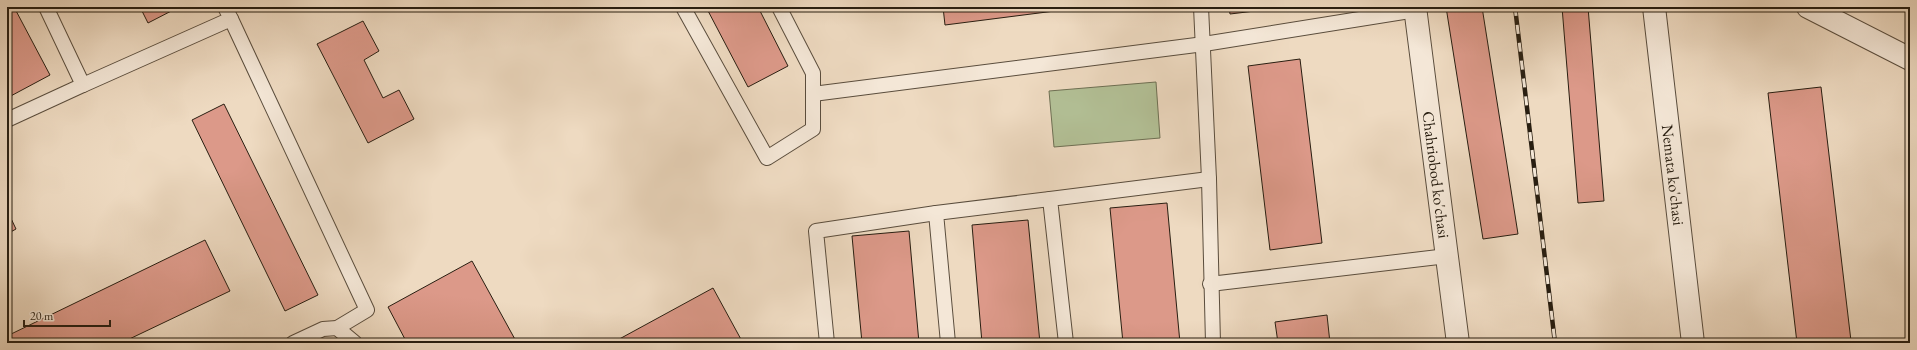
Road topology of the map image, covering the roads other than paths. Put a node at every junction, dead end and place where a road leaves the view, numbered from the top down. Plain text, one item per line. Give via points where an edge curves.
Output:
1 (46, 7) edge
2 (683, 7) edge
3 (779, 7) edge
4 (1201, 7) edge
5 (1654, 7) edge
6 (1808, 7) edge
7 (1415, 8) edge
8 (228, 13) edge
9 (1204, 44) junction
10 (1910, 64) edge
11 (83, 85) junction
12 (813, 94) junction
13 (7, 120) edge
14 (1209, 179) junction
15 (1050, 198) junction
16 (936, 213) junction
17 (1447, 256) junction
18 (1210, 284) junction
19 (337, 328) junction
20 (293, 343) edge
21 (355, 343) edge
22 (828, 343) edge
23 (948, 343) edge
24 (1066, 343) edge
25 (1213, 343) edge
26 (1458, 343) edge
27 (1693, 343) edge

1 - 11 lane
2 - 12 lane via 768,158 813,129
3 - 12 lane via 813,73
4 - 9 lane
5 - 27 street, Nemata ko'chasi
6 - 10 street
7 - 9 lane
7 - 17 street, Chahriobod ko'chasi
8 - 11 lane
8 - 19 lane via 367,310
9 - 12 lane
9 - 14 lane
11 - 13 lane
14 - 15 lane
14 - 18 lane
15 - 16 lane
15 - 24 lane
16 - 22 lane via 816,231
16 - 23 lane
17 - 18 lane
17 - 26 street, Chahriobod ko'chasi
18 - 25 lane
19 - 20 lane via 322,329
19 - 21 lane

